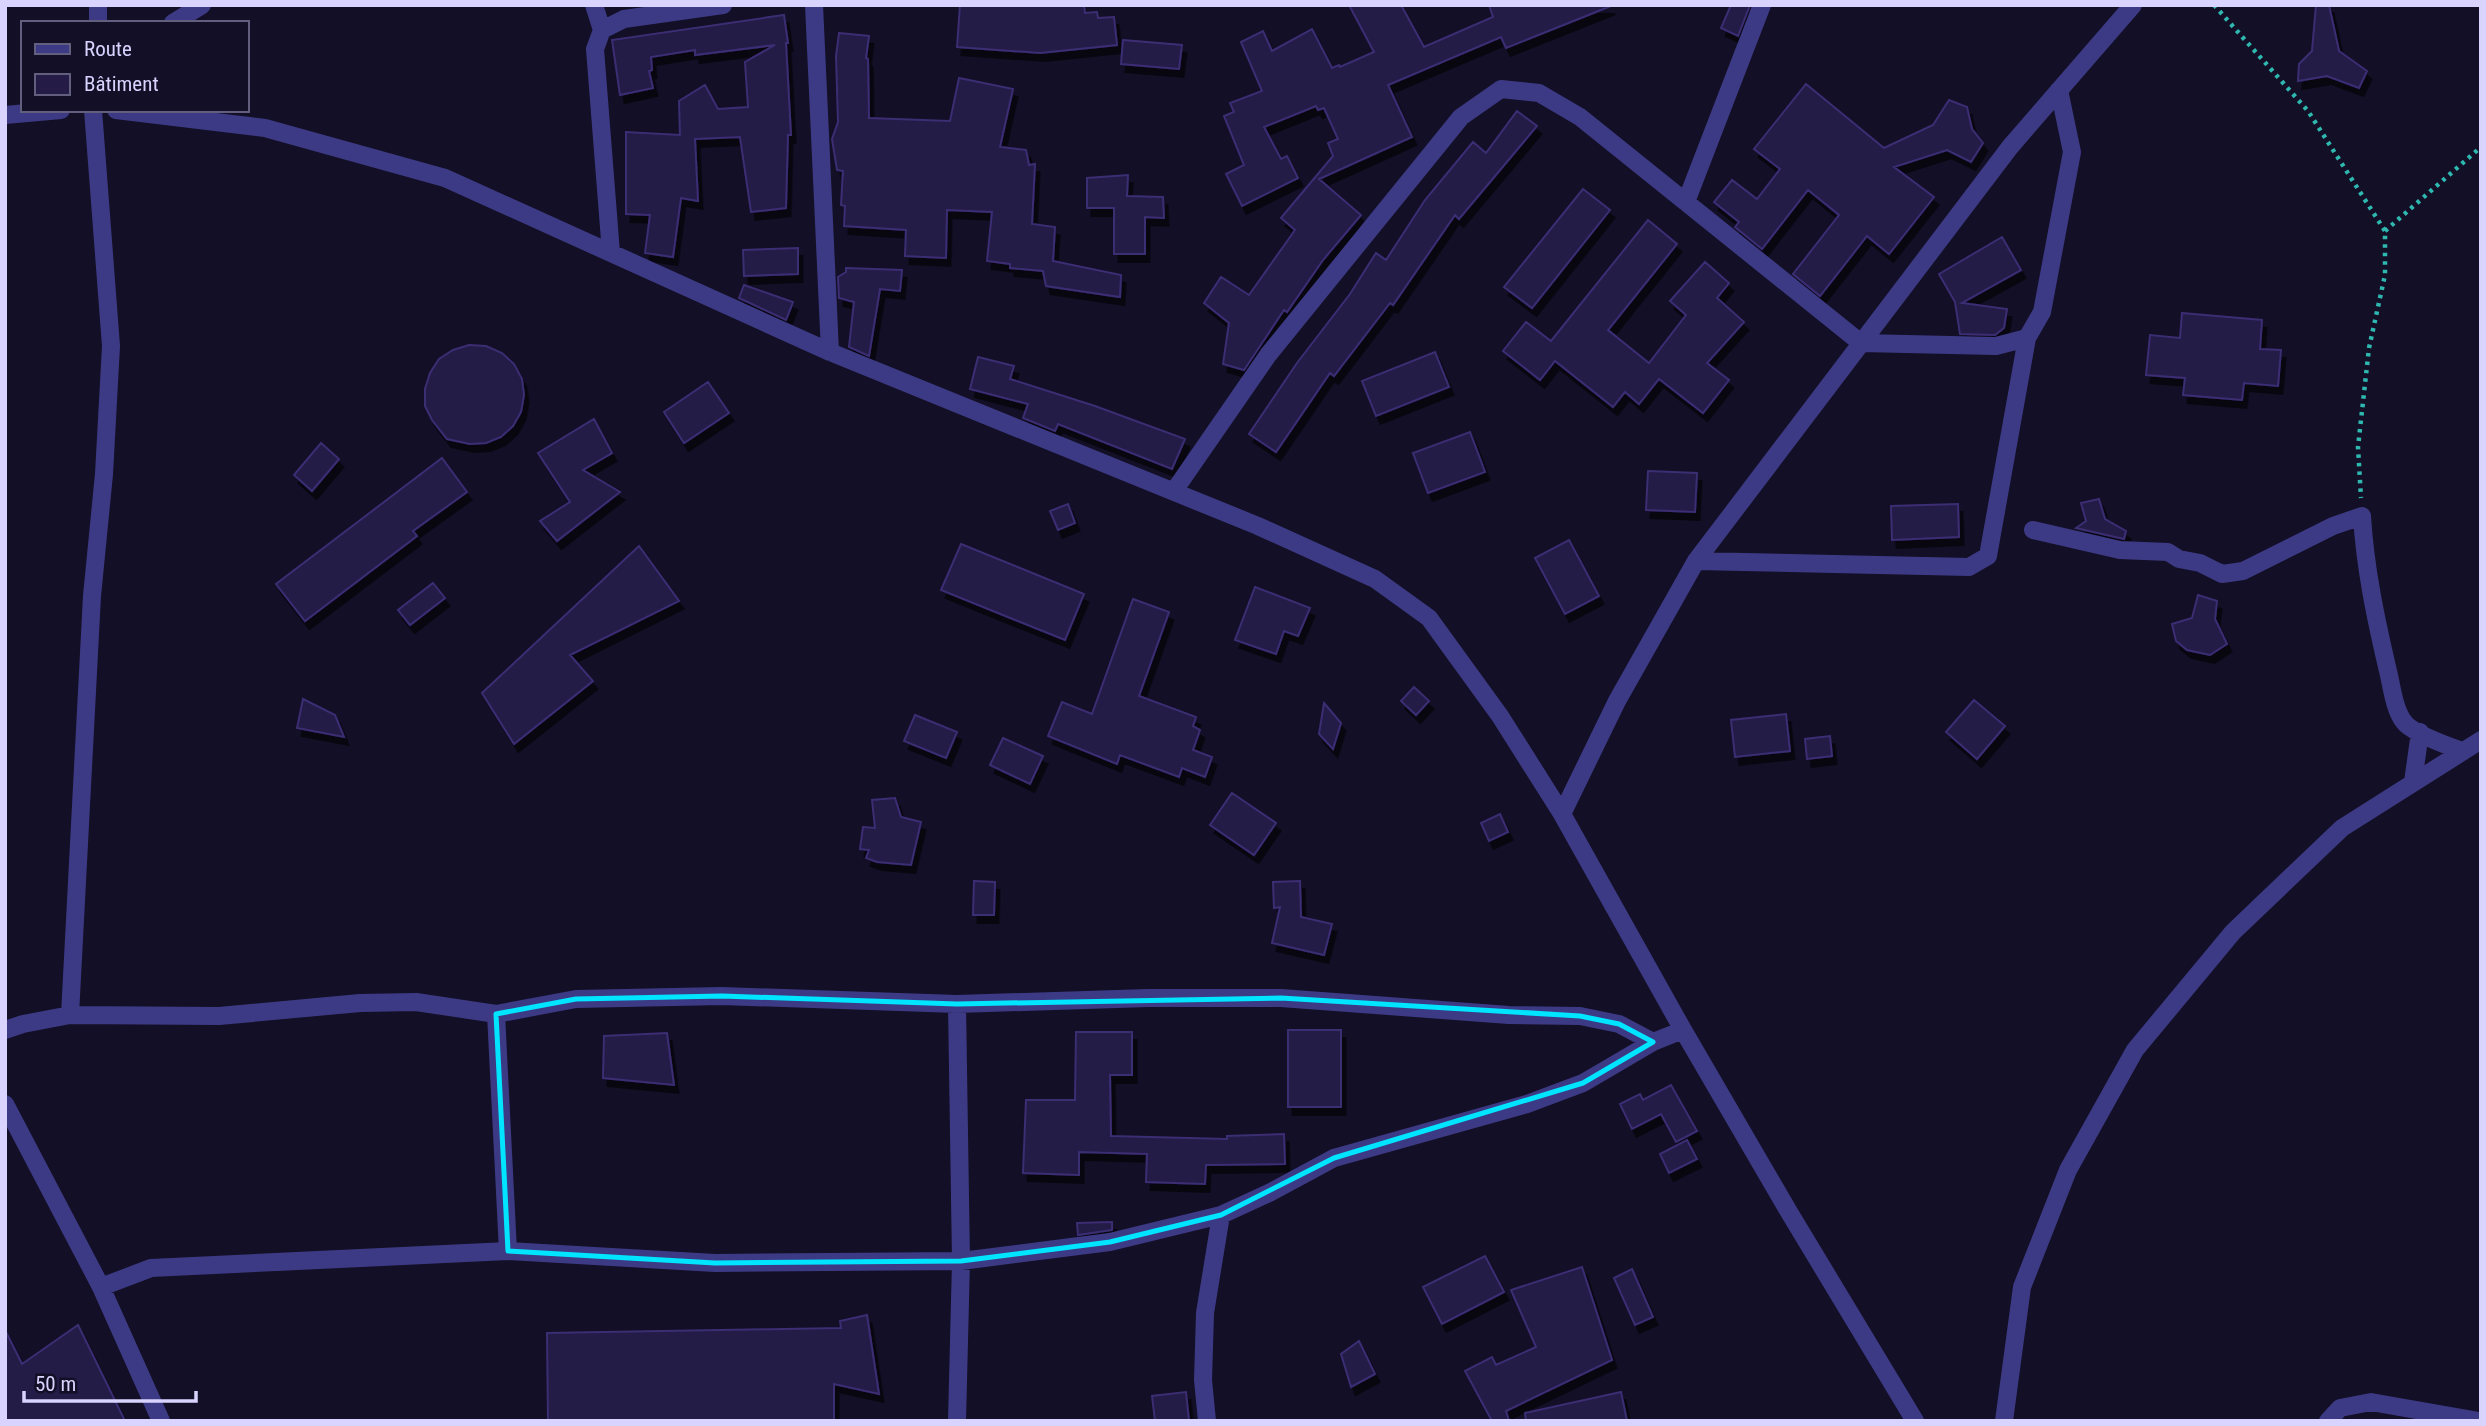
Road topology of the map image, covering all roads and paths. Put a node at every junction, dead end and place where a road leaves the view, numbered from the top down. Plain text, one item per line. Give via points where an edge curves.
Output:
1 (202, 5) edge
2 (594, 5) edge
3 (723, 5) edge
4 (814, 5) edge
5 (1762, 5) edge
6 (2133, 5) edge
7 (2214, 5) edge
8 (176, 21) edge
9 (602, 30) junction
10 (2059, 90) junction
11 (39, 112) edge
12 (93, 112) edge
13 (133, 112) edge
14 (5, 115) edge
15 (2481, 147) edge
16 (1686, 202) junction
17 (2385, 231) junction
18 (611, 253) junction
19 (2028, 338) junction
20 (1861, 343) junction
21 (830, 352) junction
22 (1174, 491) junction
23 (2362, 516) junction
24 (2033, 530) dead end
25 (1696, 561) junction
26 (2420, 732) junction
27 (2481, 740) edge
28 (2462, 751) junction
29 (2413, 782) junction
30 (1562, 814) junction
31 (957, 1004) junction
32 (496, 1014) junction
33 (70, 1015) junction
34 (5, 1030) edge
35 (1683, 1030) junction
36 (1653, 1042) junction
37 (5, 1104) edge
38 (1221, 1215) junction
39 (508, 1251) junction
40 (961, 1261) junction
41 (101, 1287) junction
42 (1908, 1417) edge
43 (161, 1421) edge
44 (957, 1421) edge
45 (1207, 1421) edge
46 (2004, 1421) edge
47 (2328, 1421) edge
48 (2479, 1421) edge

1 - 8 street
2 - 9 street
3 - 9 street via 624,19
4 - 21 street
5 - 16 street
6 - 10 street
7 - 17 path via 2308,111
9 - 18 street via 595,49
10 - 19 street via 2072,152 2042,312
10 - 20 street
11 - 14 street
12 - 33 street via 111,346 92,596
13 - 18 street via 265,128 445,178
15 - 17 path
16 - 20 street
16 - 22 street via 1580,117 1539,93 1501,89 1452,127 1268,355
17 - 23 path via 2385,275 2369,348 2358,447
18 - 21 street
19 - 20 street via 1996,346
19 - 25 street via 1988,556 1969,567
20 - 25 street
21 - 22 street
22 - 30 street via 1375,579 1429,618 1500,716
23 - 24 street via 2243,571 2222,573 2168,552 2120,551
23 - 26 street via 2379,634 2395,702 2404,723
25 - 30 street via 1616,701
26 - 28 street
26 - 29 street
27 - 28 street
28 - 29 street
29 - 46 street via 2342,828 2242,923 2135,1050 2068,1170 2022,1287
30 - 35 street
31 - 32 street via 682,996 576,999
31 - 36 street via 1281,998 1580,1016 1619,1024
31 - 40 street
32 - 33 street via 416,1002 219,1016
32 - 39 street
33 - 34 street
35 - 36 street
35 - 42 street
36 - 38 street via 1583,1083 1527,1104 1334,1158
37 - 41 street
38 - 40 street via 1110,1242
38 - 45 street via 1205,1314
39 - 40 street via 715,1263
39 - 41 street via 151,1268
40 - 44 street
41 - 43 street
47 - 48 street via 2340,1408 2371,1402

